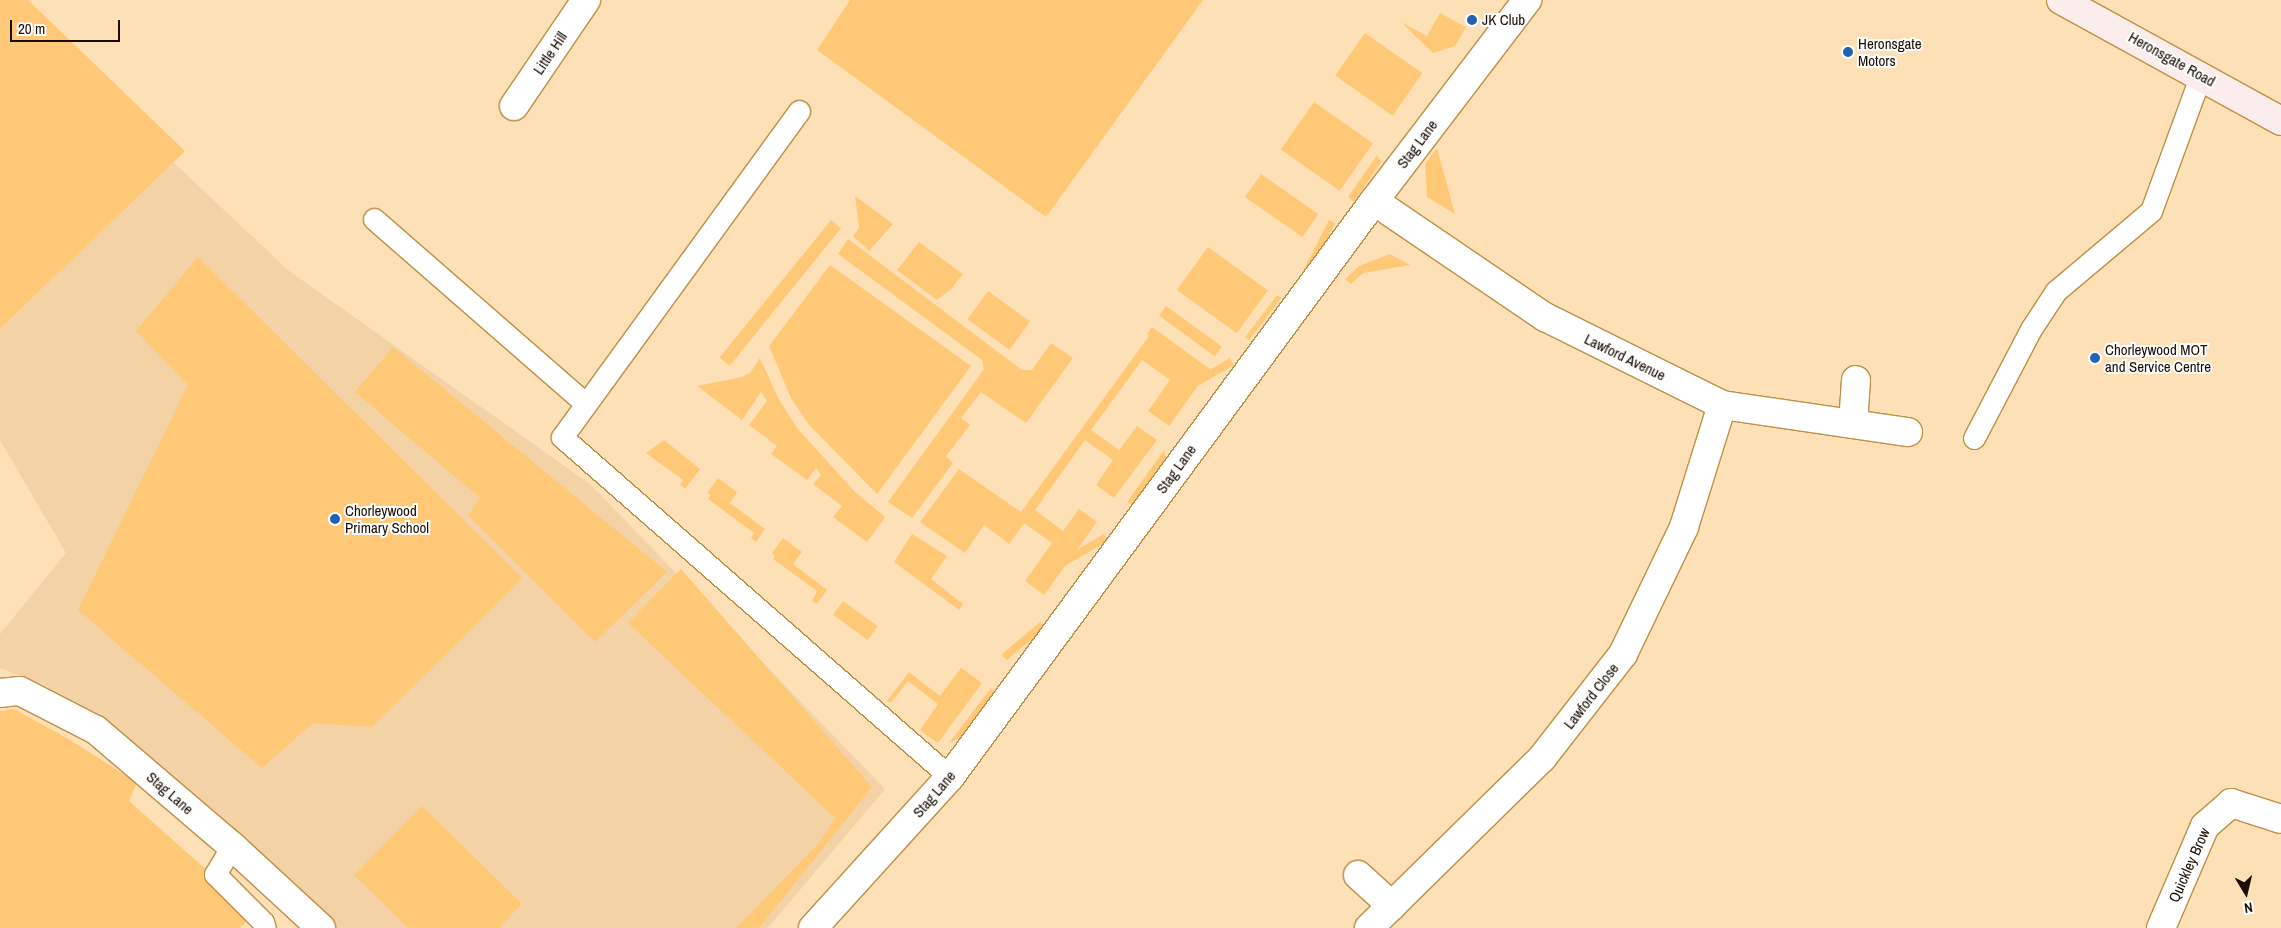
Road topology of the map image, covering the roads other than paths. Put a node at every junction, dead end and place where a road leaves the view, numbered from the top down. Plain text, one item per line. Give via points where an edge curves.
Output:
1 (586, 0) edge
2 (1527, 0) edge
3 (2061, 0) edge
4 (2201, 74) junction
5 (514, 106) dead end
6 (799, 111) dead end
7 (2281, 121) edge
8 (1374, 201) junction
9 (374, 219) dead end
10 (1856, 380) dead end
11 (586, 404) junction
12 (1722, 405) junction
13 (1853, 424) junction
14 (1908, 432) dead end
15 (1974, 438) dead end
16 (0, 693) edge
17 (950, 777) junction
18 (2281, 819) edge
19 (232, 846) junction
20 (1358, 875) dead end
21 (1392, 906) junction
22 (264, 928) edge
23 (321, 928) edge
24 (813, 928) edge
25 (1369, 928) edge
26 (2161, 928) edge

1 - 5 street, Little Hill
2 - 8 street, Stag Lane
3 - 4 street, Heronsgate Road
4 - 7 street, Heronsgate Road
4 - 15 lane via 2151,211 2056,291 2031,329
6 - 11 lane
8 - 12 street, Lawford Avenue via 1545,317
8 - 17 street, Stag Lane
9 - 11 lane
10 - 13 street
11 - 17 lane via 562,437
12 - 13 street, Lawford Avenue
12 - 21 street, Lawford Close via 1684,527 1623,654 1542,758
13 - 14 street, Lawford Avenue
16 - 19 street, Stag Lane via 20,691 96,730
17 - 24 street, Stag Lane
18 - 26 street, Quickley Brow via 2231,803 2205,826
19 - 22 lane via 215,874 263,922
19 - 23 street, Stag Lane
20 - 21 street
21 - 25 street, Lawford Close

